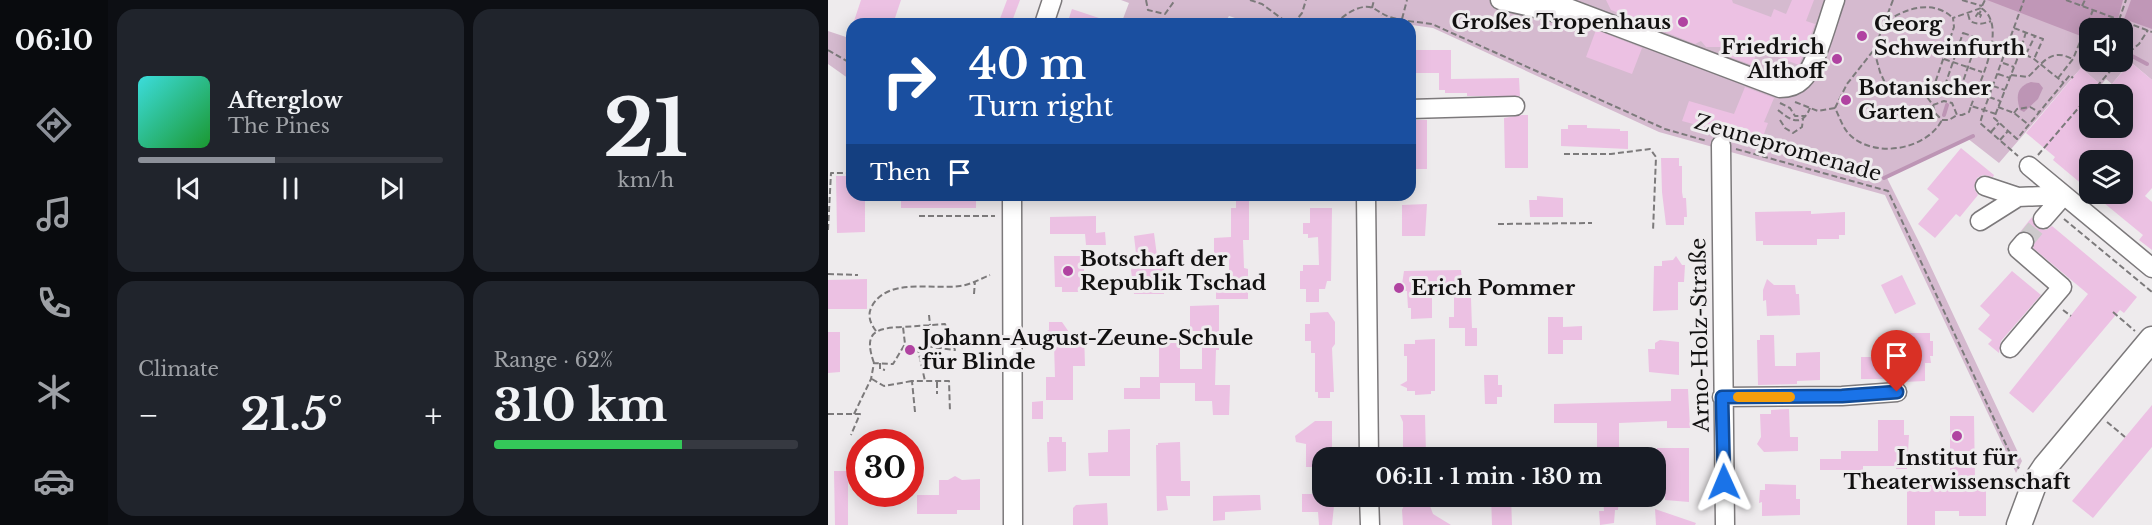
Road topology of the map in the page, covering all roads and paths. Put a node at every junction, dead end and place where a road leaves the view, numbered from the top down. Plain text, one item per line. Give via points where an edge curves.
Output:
1 (1052, 0) edge
2 (1146, 0) edge
3 (1175, 0) edge
4 (1250, 0) edge
5 (1265, 0) edge
6 (1306, 0) edge
7 (1374, 0) edge
8 (1407, 0) edge
9 (1500, 0) edge
10 (1547, 0) edge
11 (1835, 0) edge
12 (1893, 0) edge
13 (1962, 0) edge
14 (1984, 0) edge
15 (2024, 0) edge
16 (2066, 0) edge
17 (2085, 0) edge
18 (2126, 0) edge
19 (1262, 4) junction
20 (2082, 6) junction
21 (1982, 7) junction
22 (1372, 8) junction
23 (1573, 10) junction
24 (2093, 10) junction
25 (1968, 13) junction
26 (1980, 13) dead end
27 (1381, 15) junction
28 (1046, 18) edge
29 (1282, 18) edge
30 (1298, 18) edge
31 (1343, 18) edge
32 (1381, 18) edge
33 (1392, 18) edge
34 (1402, 18) edge
35 (1953, 18) junction
36 (2114, 18) edge
37 (2120, 18) edge
38 (1416, 21) edge
39 (1991, 21) junction
40 (1886, 22) junction
41 (2133, 25) edge
42 (2014, 28) junction
43 (2148, 30) junction
44 (2152, 32) edge
45 (2026, 33) junction
46 (2035, 36) junction
47 (1993, 42) junction
48 (2007, 47) junction
49 (2133, 49) edge
50 (828, 50) edge
51 (1874, 50) junction
52 (2020, 52) junction
53 (2026, 54) junction
54 (1944, 58) junction
55 (2034, 59) junction
56 (2073, 59) junction
57 (846, 60) edge
58 (1953, 62) junction
59 (2001, 62) junction
60 (2039, 63) junction
61 (1968, 67) junction
62 (2014, 67) junction
63 (1982, 72) junction
64 (2109, 72) edge
65 (1997, 73) junction
66 (2010, 76) junction
67 (2058, 78) junction
68 (2073, 78) dead end
69 (2064, 83) junction
70 (2098, 84) edge
71 (1993, 86) junction
72 (2005, 90) junction
73 (1927, 97) junction
74 (1989, 97) junction
75 (1792, 100) dead end
76 (2001, 101) junction
77 (1780, 103) dead end
78 (1933, 105) junction
79 (1515, 106) dead end
80 (1971, 106) junction
81 (1998, 107) junction
82 (2079, 107) edge
83 (1810, 108) junction
84 (1835, 108) junction
85 (1416, 109) edge
86 (1778, 110) dead end
87 (1984, 110) junction
88 (2039, 112) junction
89 (2014, 113) junction
90 (1996, 114) junction
91 (1957, 115) junction
92 (1806, 116) junction
93 (1803, 119) junction
94 (1780, 120) dead end
95 (1942, 120) junction
96 (1999, 123) junction
97 (2029, 125) junction
98 (2008, 131) junction
99 (1991, 132) junction
100 (2000, 140) junction
101 (1721, 145) junction
102 (1564, 154) dead end
103 (2030, 166) junction
104 (846, 174) edge
105 (1985, 186) dead end
106 (2018, 197) junction
107 (1012, 201) edge
108 (1366, 201) edge
109 (2053, 207) junction
110 (919, 216) dead end
111 (995, 216) dead end
112 (1980, 221) dead end
113 (1592, 223) dead end
114 (1498, 224) dead end
115 (829, 225) edge
116 (828, 230) edge
117 (1653, 231) dead end
118 (2024, 242) dead end
119 (2152, 268) edge
120 (828, 274) edge
121 (858, 275) dead end
122 (990, 275) dead end
123 (975, 281) junction
124 (2152, 292) edge
125 (974, 294) dead end
126 (2113, 312) dead end
127 (929, 315) dead end
128 (910, 321) dead end
129 (930, 325) junction
130 (903, 327) junction
131 (910, 327) junction
132 (876, 331) junction
133 (2144, 335) edge
134 (939, 348) junction
135 (2010, 348) dead end
136 (939, 353) dead end
137 (874, 363) junction
138 (880, 363) junction
139 (885, 370) dead end
140 (871, 379) junction
141 (912, 381) junction
142 (925, 381) junction
143 (937, 382) junction
144 (1897, 392) dead end
145 (937, 394) dead end
146 (1722, 397) junction
147 (915, 412) dead end
148 (950, 412) dead end
149 (828, 414) edge
150 (854, 414) junction
151 (2107, 422) dead end
152 (854, 429) edge
153 (2125, 437) dead end
154 (1369, 447) edge
155 (2022, 471) dead end
156 (1369, 507) edge
157 (2023, 516) edge
158 (1013, 525) edge
159 (1370, 525) edge
160 (1725, 525) edge

1 - 28 street
2 - 3 path via 1148,10 1165,14
4 - 19 path
5 - 19 path
6 - 30 path
7 - 22 path
8 - 34 path
9 - 23 street via 1553,12
10 - 23 street
11 - 23 street via 1810,69 1795,85 1780,88
12 - 40 path
13 - 21 path
14 - 21 path
15 - 42 path
16 - 20 path
17 - 20 path
18 - 37 path
19 - 29 path
20 - 24 path
21 - 25 path
21 - 26 path
21 - 39 path
22 - 27 path
22 - 31 path via 1353,11
24 - 36 path
24 - 56 path
25 - 35 path
25 - 39 path via 1975,24
27 - 32 path
27 - 33 path, Zeunepromenade
35 - 40 path via 1941,7 1925,4
35 - 54 path
38 - 101 path, Zeunepromenade via 1432,24 1665,129
39 - 47 path
40 - 51 path
41 - 43 path
42 - 45 path
42 - 48 path
43 - 44 path
43 - 49 path
45 - 46 path
45 - 52 path
46 - 53 path
46 - 55 path via 2043,39
47 - 48 path
47 - 63 path
48 - 52 path
48 - 59 path
50 - 57 path
51 - 73 path via 1880,72 1895,91 1905,96
51 - 84 path via 1847,84
52 - 53 path
52 - 62 path
53 - 55 path
54 - 58 path
54 - 73 path
55 - 60 path
56 - 60 path via 2059,54
56 - 67 path
58 - 61 path
58 - 61 path via 1963,33 1971,35 1978,38
58 - 61 path via 1942,91 1958,96
59 - 62 path
59 - 65 path
60 - 66 path via 2028,77
60 - 67 path
61 - 63 path
62 - 66 path
63 - 80 path
64 - 70 path
65 - 66 path
65 - 71 path
66 - 72 path
67 - 69 path
68 - 69 path via 2070,75
69 - 88 path
71 - 72 path
71 - 74 path
72 - 76 path
73 - 78 path
74 - 76 path
74 - 87 path
75 - 83 path
76 - 81 path
77 - 92 path via 1795,116
78 - 91 path via 1944,100 1952,103
78 - 95 path
79 - 85 street
80 - 87 path
80 - 91 path via 1969,112
81 - 89 path
81 - 90 path
82 - 103 path
83 - 84 path
83 - 92 path
84 - 95 path via 1852,137 1882,147 1904,148 1923,141
86 - 93 path via 1794,122
87 - 90 path
87 - 99 path via 1980,123
88 - 89 path via 2030,107
88 - 97 path
89 - 97 path
90 - 96 path via 1994,118
91 - 95 path
92 - 93 path
93 - 94 path via 1802,127 1793,132
96 - 98 path
96 - 99 path
97 - 98 path via 2017,139
98 - 100 path
99 - 100 path
100 - 103 path
101 - 146 street, Arno-Holz-Straße
101 - 155 path, Zeunepromenade via 1888,191 2016,466
102 - 117 path via 1650,149 1654,152
103 - 109 street
104 - 115 path via 831,173
105 - 106 street
106 - 109 street
106 - 112 street
107 - 158 street
108 - 154 street
109 - 119 street
109 - 124 path
110 - 111 path
113 - 114 path
115 - 116 path
118 - 135 street via 2018,249 2062,287
120 - 121 path
122 - 123 path
123 - 125 path
123 - 132 path via 958,287 906,287 888,293 870,311
126 - 133 path
127 - 129 path
128 - 131 path
129 - 131 path
129 - 134 path via 945,324 957,350
130 - 131 path
130 - 132 path
130 - 138 path via 904,344 893,364
132 - 137 path via 870,342
133 - 157 main road via 2045,467
134 - 136 path
134 - 142 path via 917,345
137 - 138 path
137 - 140 path
138 - 139 path via 880,369
140 - 141 path via 884,386
140 - 150 path
141 - 142 path
141 - 147 path
142 - 143 path
143 - 145 path
143 - 148 path via 949,381
144 - 146 street
146 - 160 street, Arno-Holz-Straße
149 - 150 path
150 - 152 path via 860,414
151 - 153 path
156 - 159 street

